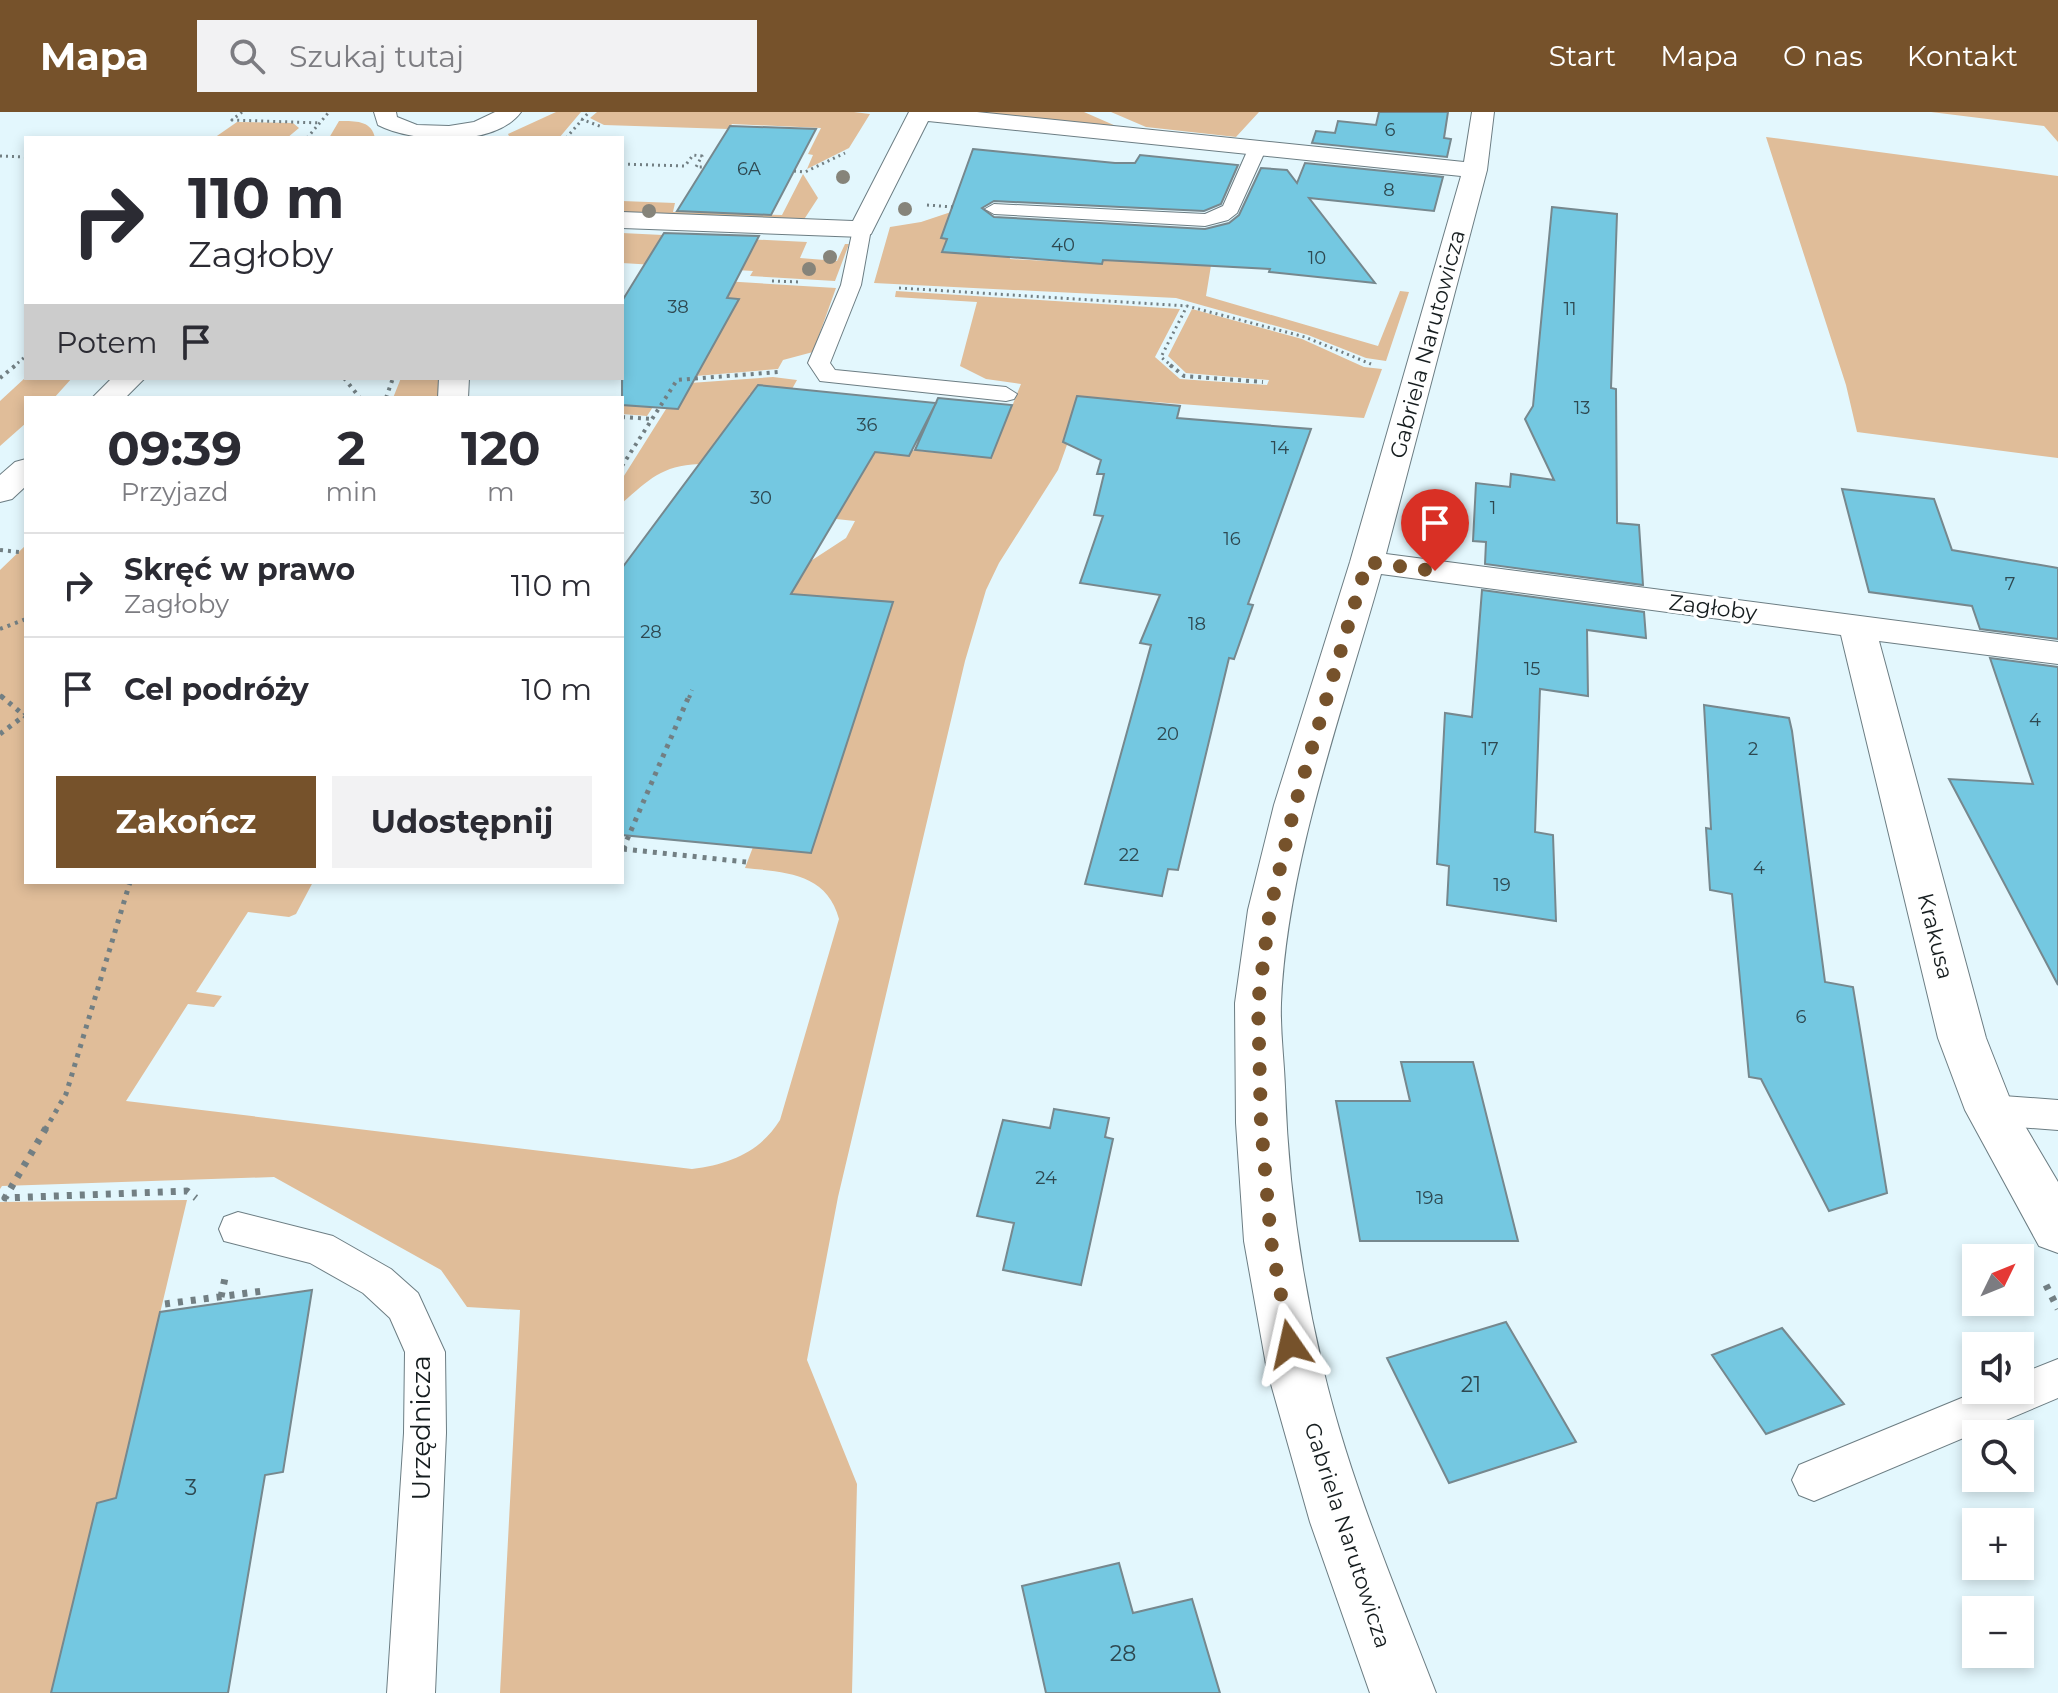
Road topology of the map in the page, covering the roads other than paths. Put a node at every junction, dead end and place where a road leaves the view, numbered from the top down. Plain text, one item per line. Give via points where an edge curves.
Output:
1 (510, 112) edge
2 (1483, 112) edge
3 (392, 125) edge
4 (443, 135) edge
5 (1258, 147) junction
6 (1475, 170) junction
7 (994, 209) dead end
8 (624, 220) edge
9 (862, 229) junction
10 (128, 380) edge
11 (1006, 394) dead end
12 (109, 396) edge
13 (1367, 562) junction
14 (1857, 626) junction
15 (2058, 653) edge
16 (1990, 1110) junction
17 (2058, 1115) edge
18 (238, 1229) road end
19 (2058, 1230) edge
20 (2058, 1378) edge
21 (1814, 1480) dead end
22 (411, 1693) edge
23 (1403, 1693) edge

1 - 4 street via 483,126
2 - 6 street, Gabriela Narutowicza
3 - 4 street
5 - 6 street
5 - 7 lane via 1231,209 1205,220
5 - 9 street via 920,113
6 - 13 street, Gabriela Narutowicza
8 - 9 street
9 - 11 lane via 851,285 819,363 828,376
10 - 12 street
13 - 14 street, Zagłoby
13 - 23 street, Gabriela Narutowicza via 1299,790 1270,910 1258,1003 1261,1123 1271,1241 1295,1370 1340,1522
14 - 15 street, Zagłoby
14 - 16 street, Krakusa via 1962,1038
16 - 17 lane
16 - 19 street, Krakusa
18 - 22 lane, Urzędnicza via 319,1248 377,1281 404,1306 425,1352
20 - 21 lane

